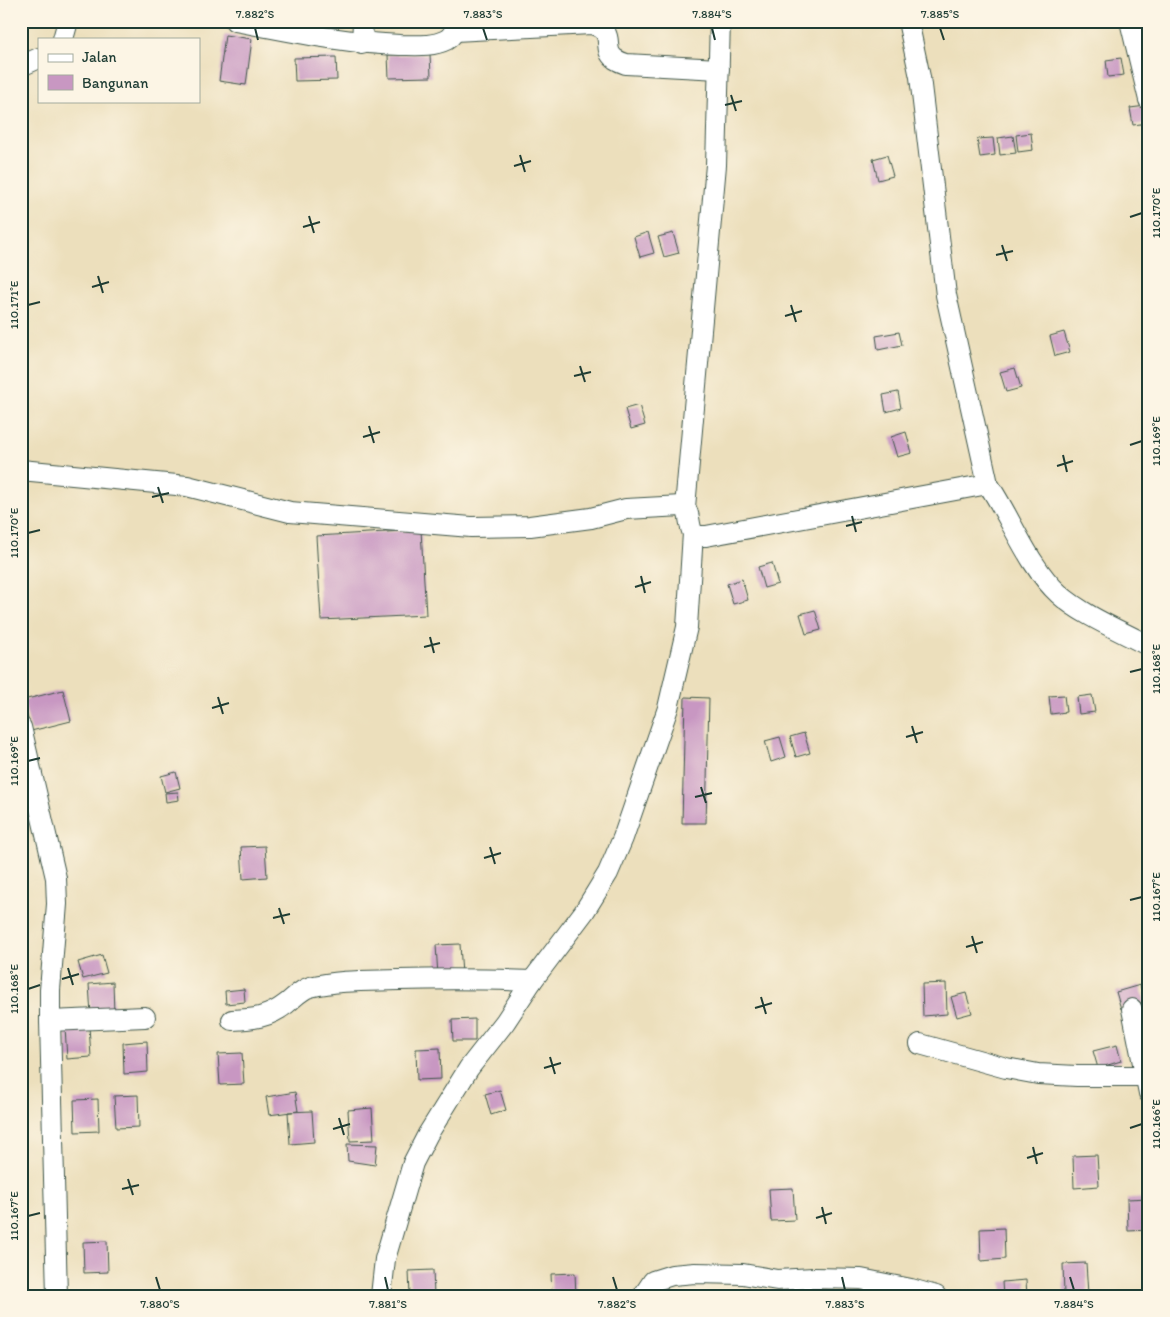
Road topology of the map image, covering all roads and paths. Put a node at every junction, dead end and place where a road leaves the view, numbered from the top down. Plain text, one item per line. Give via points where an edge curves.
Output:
1 (68, 21) edge
2 (235, 21) edge
3 (363, 21) edge
4 (720, 21) edge
5 (908, 21) edge
6 (1130, 21) edge
7 (456, 26) edge
8 (63, 38) edge
9 (362, 44) junction
10 (38, 58) edge
11 (21, 66) edge
12 (719, 69) junction
13 (1149, 100) edge
14 (21, 470) edge
15 (988, 484) junction
16 (685, 507) junction
17 (693, 533) junction
18 (1149, 646) edge
19 (21, 727) edge
20 (532, 981) junction
21 (1132, 1009) dead end
22 (144, 1017) dead end
23 (232, 1020) dead end
24 (50, 1021) junction
25 (920, 1044) dead end
26 (1148, 1082) edge
27 (58, 1296) edge
28 (381, 1296) edge
29 (643, 1296) edge
30 (936, 1296) edge

1 - 8 street
2 - 9 street
3 - 9 street
4 - 12 street
5 - 15 street via 920,77 946,296
6 - 13 street
7 - 9 street via 445,40 432,44
7 - 12 street via 591,24 606,32 610,54 626,64
10 - 11 street
12 - 16 street via 716,165
14 - 16 street via 188,486 290,512 471,527 530,526 591,518 626,509
15 - 17 street via 706,536
15 - 18 street via 1045,579 1060,595
16 - 17 street
17 - 20 street via 687,627 668,708 623,838 598,891
19 - 24 street via 56,878
20 - 23 street via 480,978 322,985 296,994 285,1005 258,1019
20 - 28 street via 469,1068 413,1163 385,1259
21 - 26 street
22 - 24 street
24 - 27 street
25 - 26 street via 1038,1074
29 - 30 street via 653,1281 695,1273 743,1274 777,1280 861,1280

